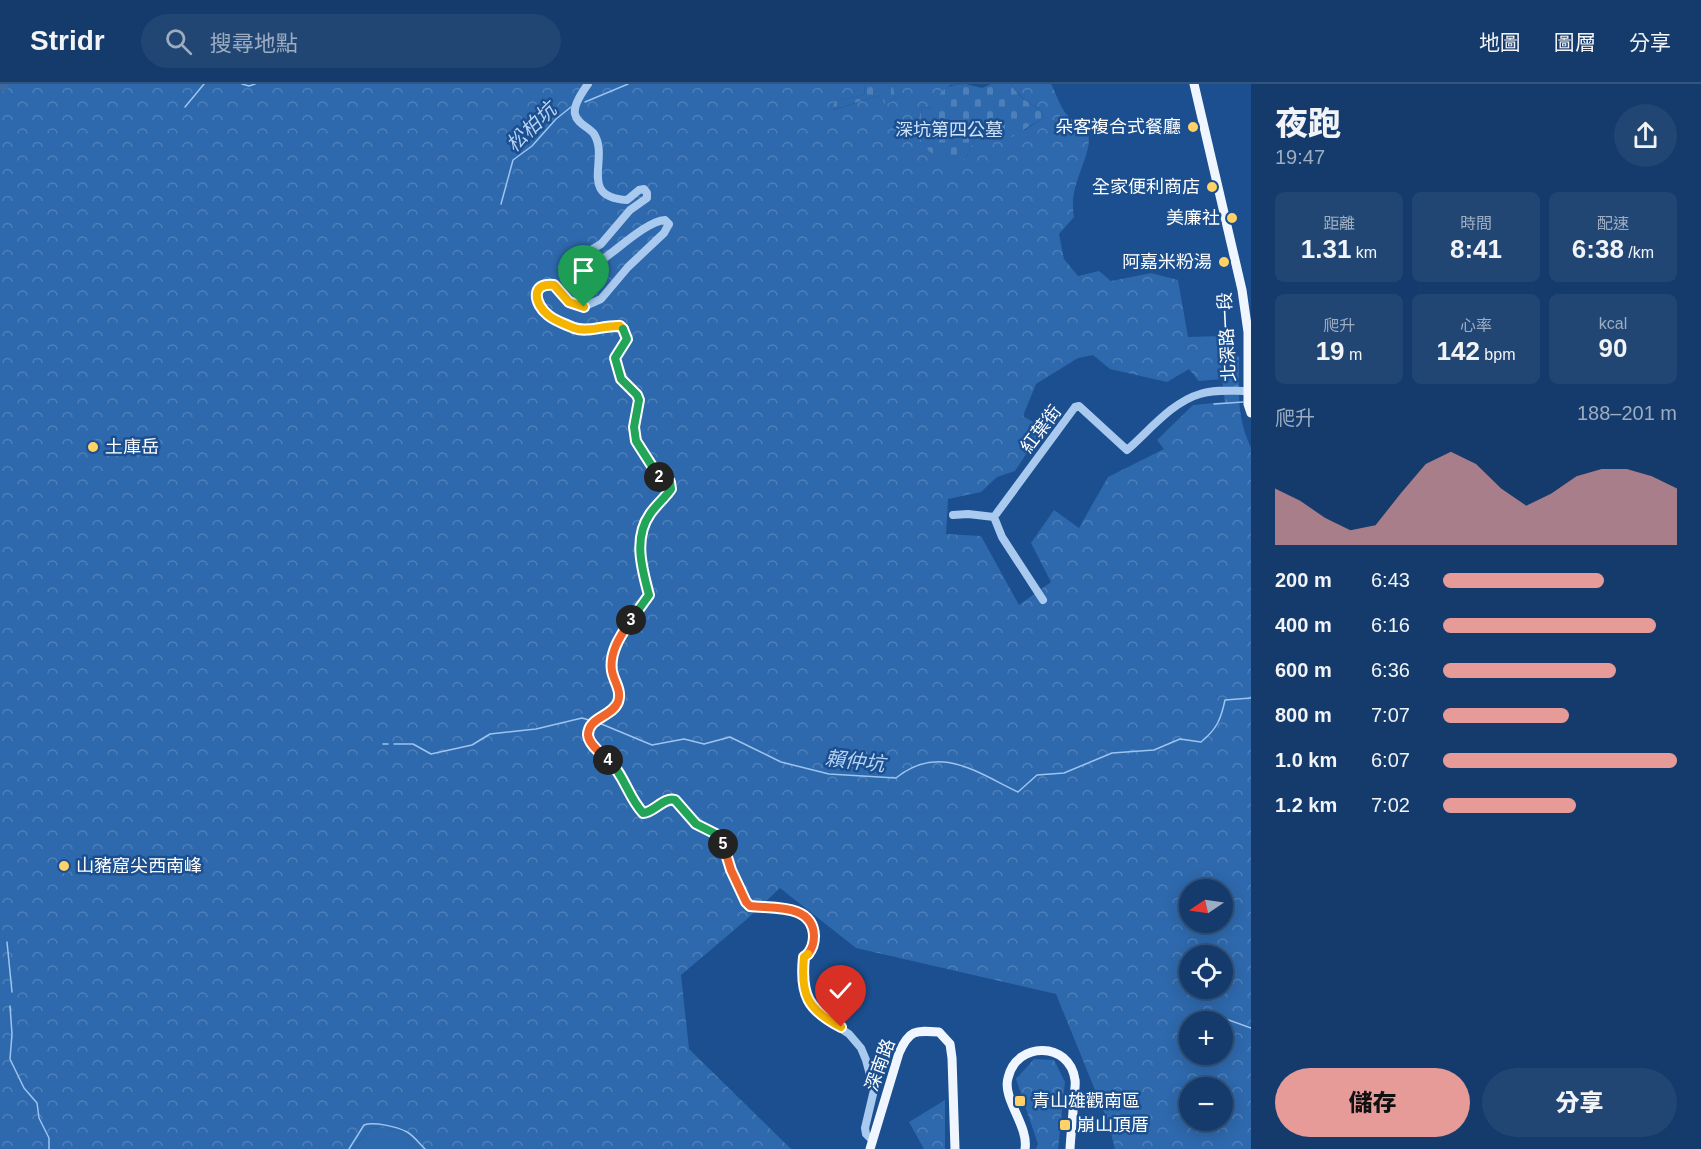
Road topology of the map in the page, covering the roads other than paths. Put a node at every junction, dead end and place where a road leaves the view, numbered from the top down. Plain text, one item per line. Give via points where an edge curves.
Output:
1 (588, 84) edge
2 (1194, 84) edge
3 (1247, 391) junction
4 (1251, 413) edge
5 (953, 515) dead end
6 (994, 517) junction
7 (1043, 600) dead end
8 (871, 1145) edge
9 (955, 1149) edge
10 (1025, 1149) edge
11 (1070, 1149) edge

1 - 8 street via 575,115 597,140 600,187 621,200 644,189 647,198 630,210 586,258 590,264 596,264 658,221 669,224 601,299 584,307 569,302 554,285 547,284 540,287 537,301 546,314 576,329 611,325 626,332 627,339 615,358 621,379 639,400 634,427 636,441 656,475 671,485 643,526 641,560 649,595 615,647 612,670 619,690 617,704 614,710 594,721 588,737 618,771 643,813 675,800 696,824 721,839 731,870 750,906 784,907 808,919 814,939 811,951 804,957 803,986 812,1006 861,1048 874,1090 865,1128
2 - 3 main road, 北深路一段 via 1242,290 1248,332
3 - 4 main road, 北深路一段
3 - 6 street, 紅葉街 via 1214,391 1188,399 1127,450 1080,406 1076,407
5 - 6 street
6 - 7 street via 1002,537
8 - 9 main road, 深南路 via 899,1053 906,1038 919,1031 939,1032 950,1044
10 - 11 main road via 1007,1081 1017,1059 1040,1050 1055,1051 1068,1063 1076,1079

